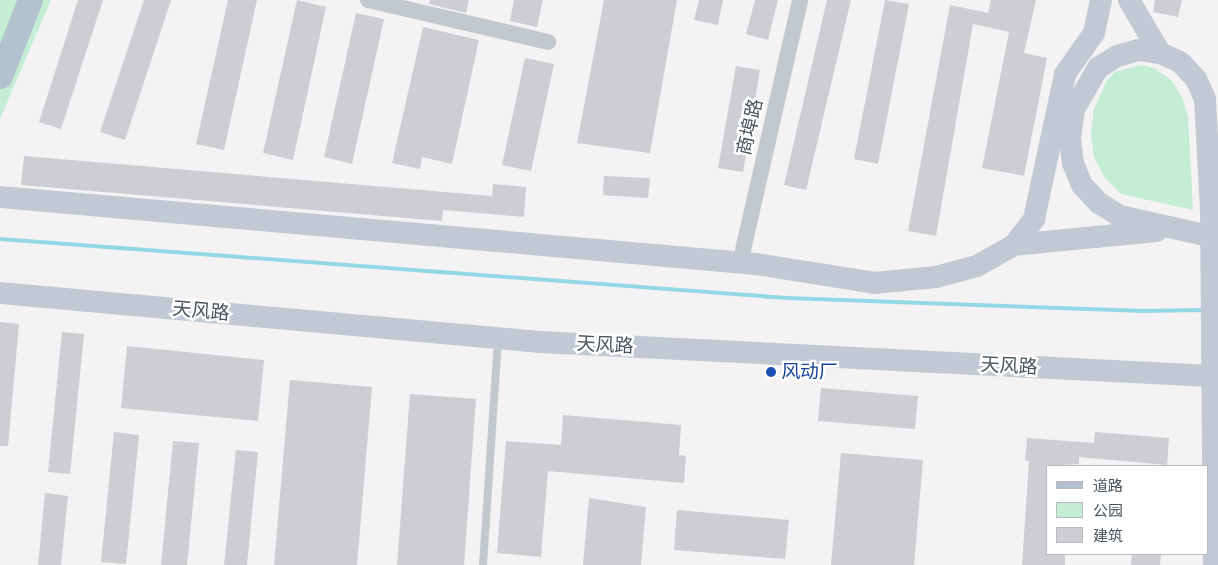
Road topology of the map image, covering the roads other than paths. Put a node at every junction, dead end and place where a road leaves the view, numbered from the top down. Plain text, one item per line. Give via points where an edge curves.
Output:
1 (30, 0) edge
2 (368, 0) edge
3 (800, 0) edge
4 (1101, 0) edge
5 (1129, 0) edge
6 (1094, 32) junction
7 (548, 42) dead end
8 (1160, 53) junction
9 (1098, 68) junction
10 (0, 76) edge
11 (0, 197) edge
12 (1177, 230) junction
13 (1218, 238) edge
14 (1014, 245) junction
15 (740, 263) junction
16 (0, 293) edge
17 (498, 338) junction
18 (1211, 376) junction
19 (483, 565) edge
20 (1214, 565) edge

1 - 10 main road
2 - 7 street
3 - 15 street, 商埠路
4 - 6 main road
5 - 8 main road
6 - 9 main road
6 - 14 main road via 1065,74 1042,195 1034,219
8 - 9 main road via 1131,52
8 - 18 main road, bridge via 1180,62 1196,78 1205,99 1211,211
9 - 12 main road via 1085,86 1073,116 1073,163 1082,185 1099,204 1120,216
11 - 15 main road
12 - 13 main road
12 - 14 main road
14 - 15 main road via 969,268 936,277 874,283
16 - 17 main road, 天风路
17 - 18 main road, 天风路
17 - 19 lane
18 - 20 main road

